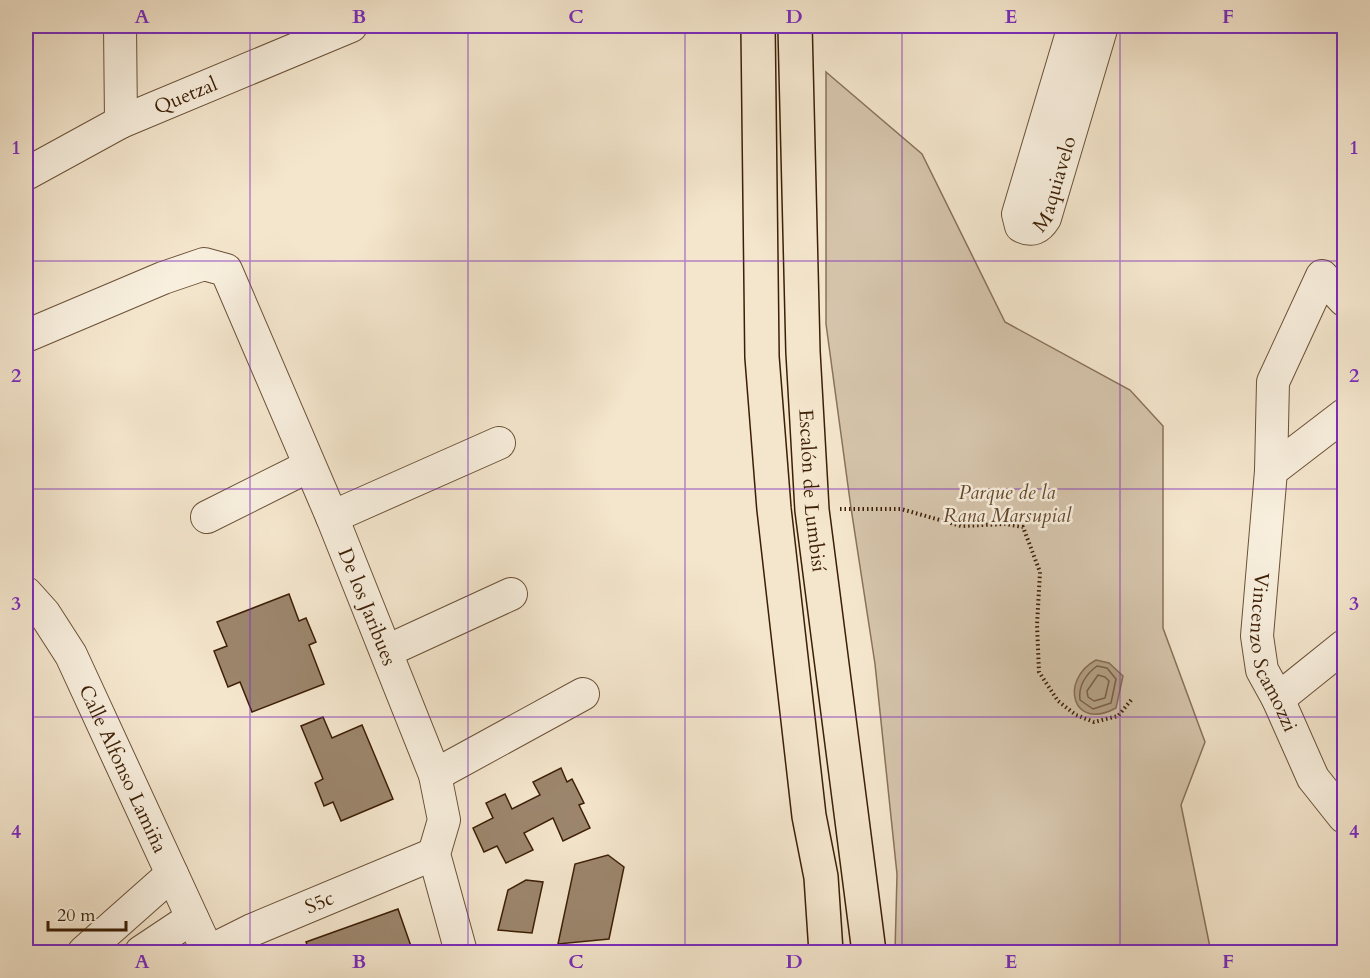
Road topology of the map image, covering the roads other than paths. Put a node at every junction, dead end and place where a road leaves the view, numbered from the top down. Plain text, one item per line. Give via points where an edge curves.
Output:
1 (120, 26) edge
2 (351, 26) edge
3 (758, 26) edge
4 (795, 26) edge
5 (1074, 26) edge
6 (1102, 26) edge
7 (121, 122) junction
8 (26, 174) edge
9 (1344, 300) edge
10 (26, 336) edge
11 (1344, 415) edge
12 (499, 443) dead end
13 (309, 466) junction
14 (1271, 471) junction
15 (207, 517) dead end
16 (332, 517) junction
17 (511, 594) dead end
18 (32, 611) edge
19 (1344, 646) edge
20 (387, 651) junction
21 (583, 694) dead end
22 (1278, 699) junction
23 (435, 775) junction
24 (1344, 816) edge
25 (434, 854) junction
26 (172, 874) junction
27 (192, 918) junction
28 (84, 952) edge
29 (141, 952) edge
30 (208, 952) edge
31 (461, 952) edge
32 (826, 952) edge
33 (869, 952) edge

1 - 7 street
2 - 7 street, Quetzal
3 - 32 main road, Escalón de Lumbisí via 762,345 767,424 809,816 821,877
4 - 33 main road, Escalón de Lumbisí via 803,352 812,510
5 - 6 street, Maquiavelo via 1018,214 1021,226 1028,229 1037,227 1045,218
7 - 8 street, Quetzal
9 - 14 street, Vincenzo Scamozzi via 1322,276 1273,382
10 - 13 street, De los Jaribues via 173,274 204,264 226,270
11 - 14 street
12 - 16 street
13 - 15 street
13 - 16 street, De los Jaribues
14 - 22 street, Vincenzo Scamozzi via 1257,636 1262,670
16 - 20 street, De los Jaribues
17 - 20 street
18 - 26 street, Calle Alfonso Lamiña via 71,655
19 - 22 street
20 - 23 street, De los Jaribues
21 - 23 street
22 - 24 street, Vincenzo Scamozzi via 1313,778
23 - 25 street, De los Jaribues via 444,820
25 - 30 street, S5c
25 - 31 street
26 - 27 street, Calle Alfonso Lamiña
26 - 28 street
27 - 29 street
27 - 30 street, Calle Alfonso Lamiña

